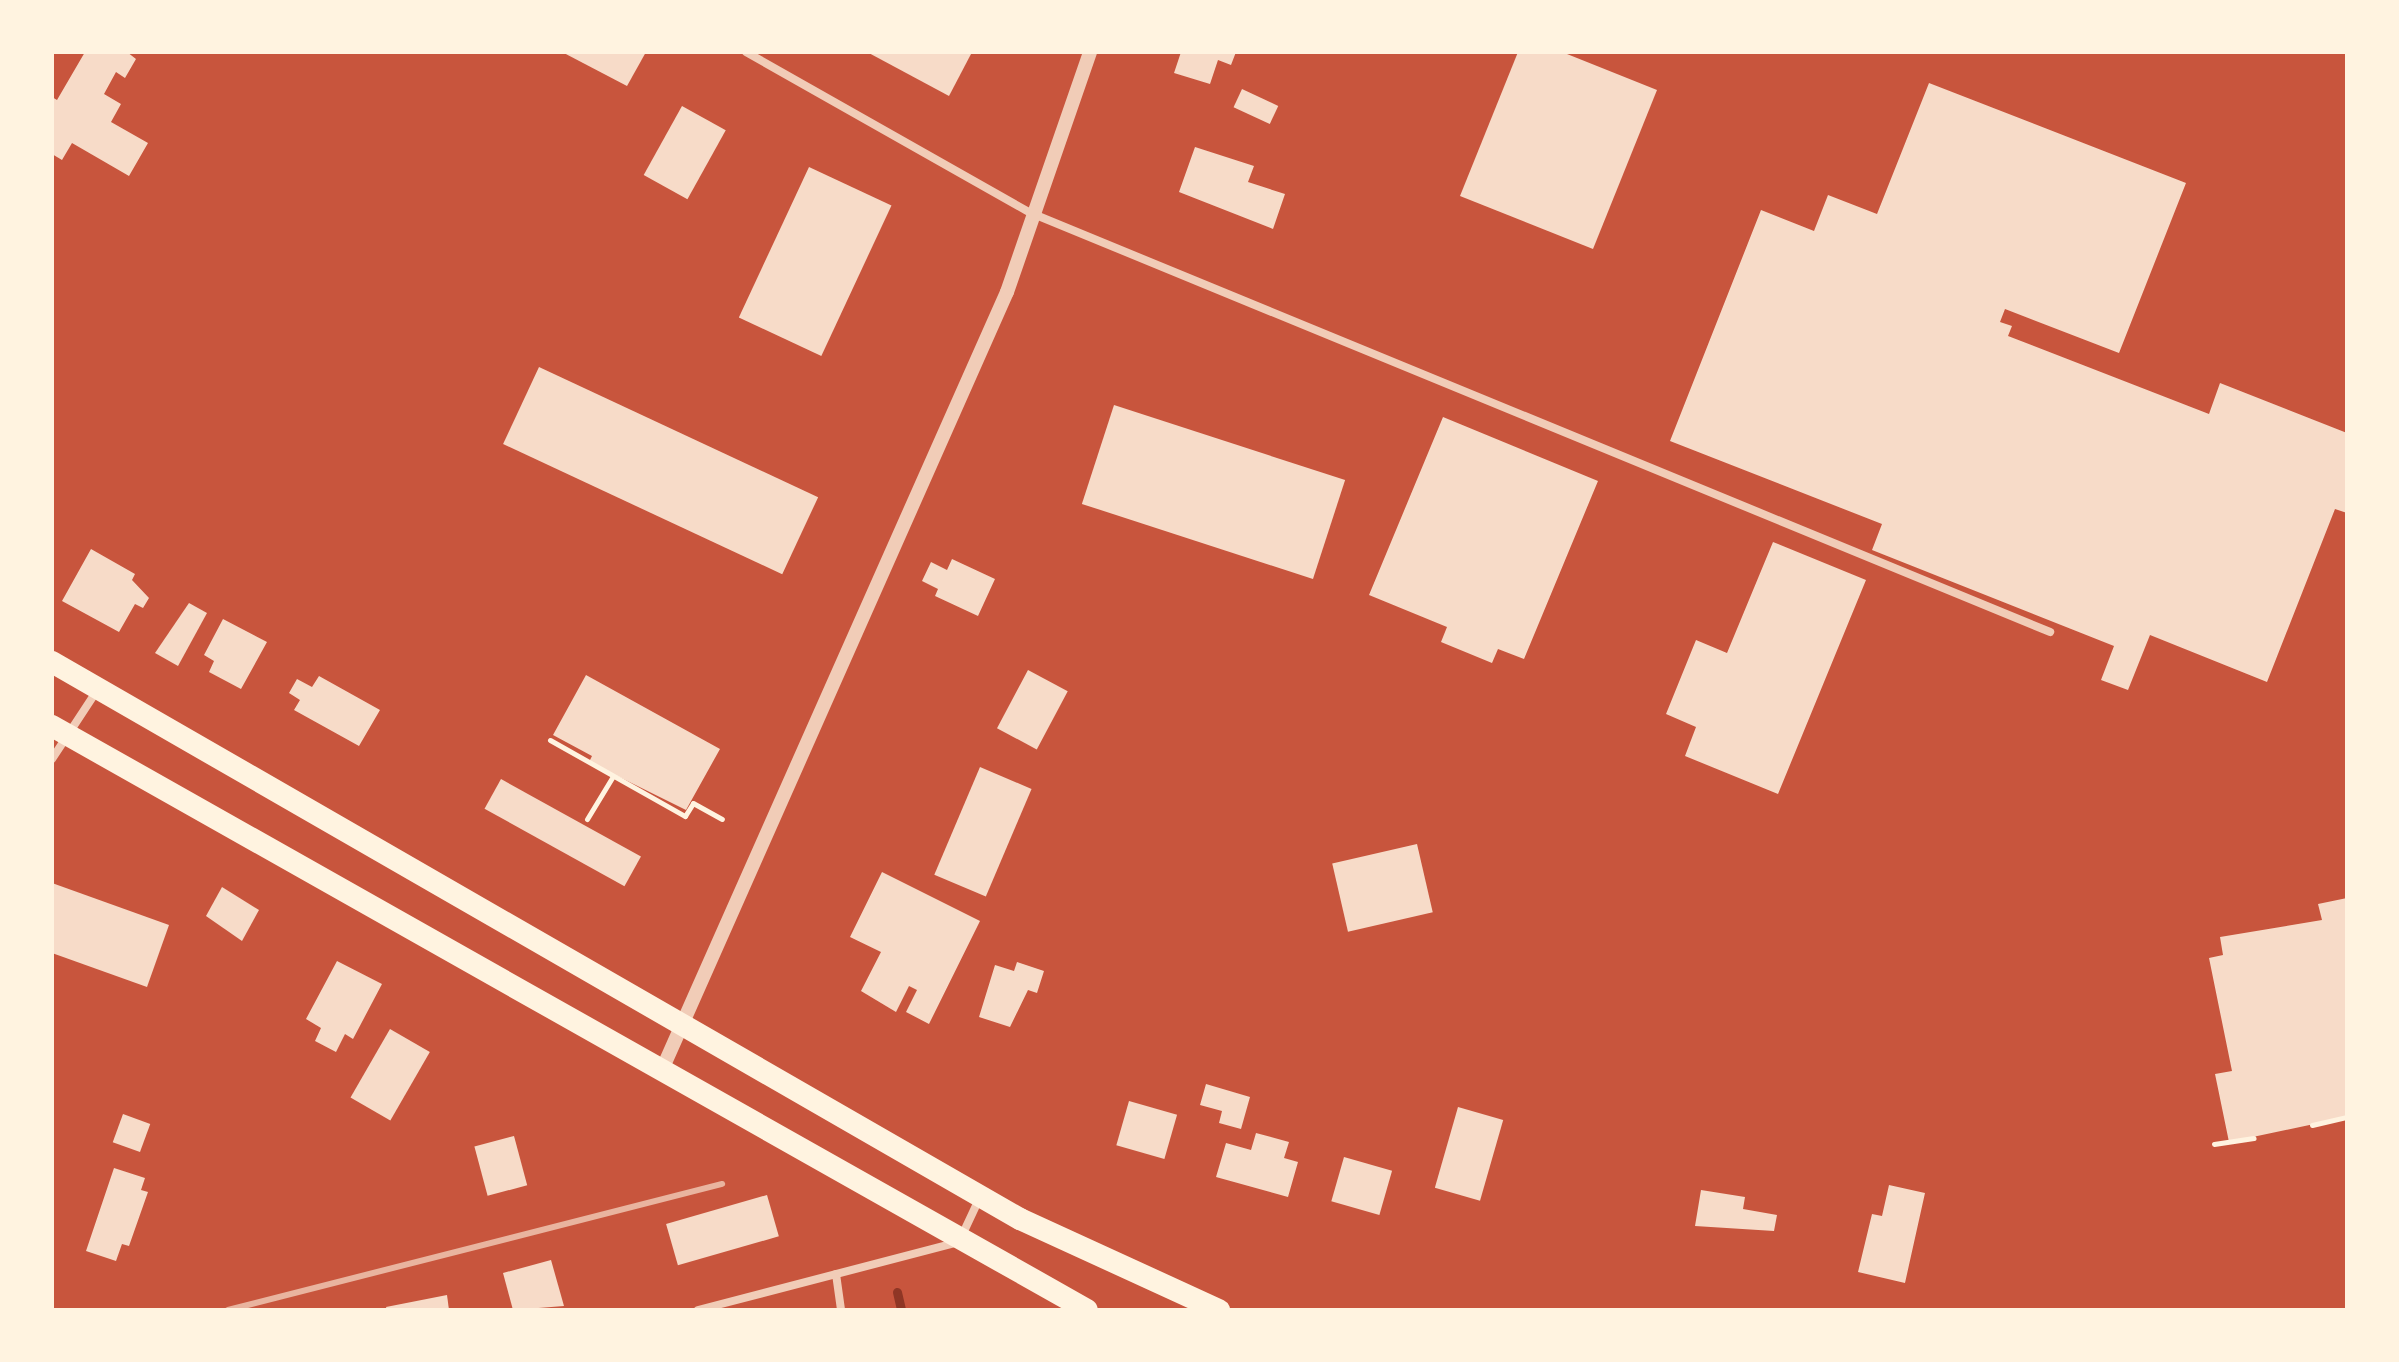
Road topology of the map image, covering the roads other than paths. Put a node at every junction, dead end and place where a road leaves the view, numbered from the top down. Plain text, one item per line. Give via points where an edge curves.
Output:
1 (746, 52) edge
2 (1090, 52) edge
3 (1031, 213) junction
4 (2050, 632) dead end
5 (52, 662) edge
6 (99, 689) junction
7 (59, 730) edge
8 (52, 759) edge
9 (685, 1026) junction
10 (661, 1072) junction
11 (981, 1196) junction
12 (959, 1242) junction
13 (836, 1274) junction
14 (698, 1310) edge
15 (841, 1310) edge
16 (1087, 1310) edge
17 (1219, 1310) edge

1 - 3 street
2 - 3 street
3 - 4 street
3 - 9 street via 1007,292
5 - 6 highway
6 - 7 street
6 - 9 highway
7 - 8 street
7 - 10 highway
9 - 10 street
9 - 11 highway
10 - 12 highway
11 - 12 street
11 - 17 highway
12 - 13 street
12 - 16 highway
13 - 14 street
13 - 15 street

